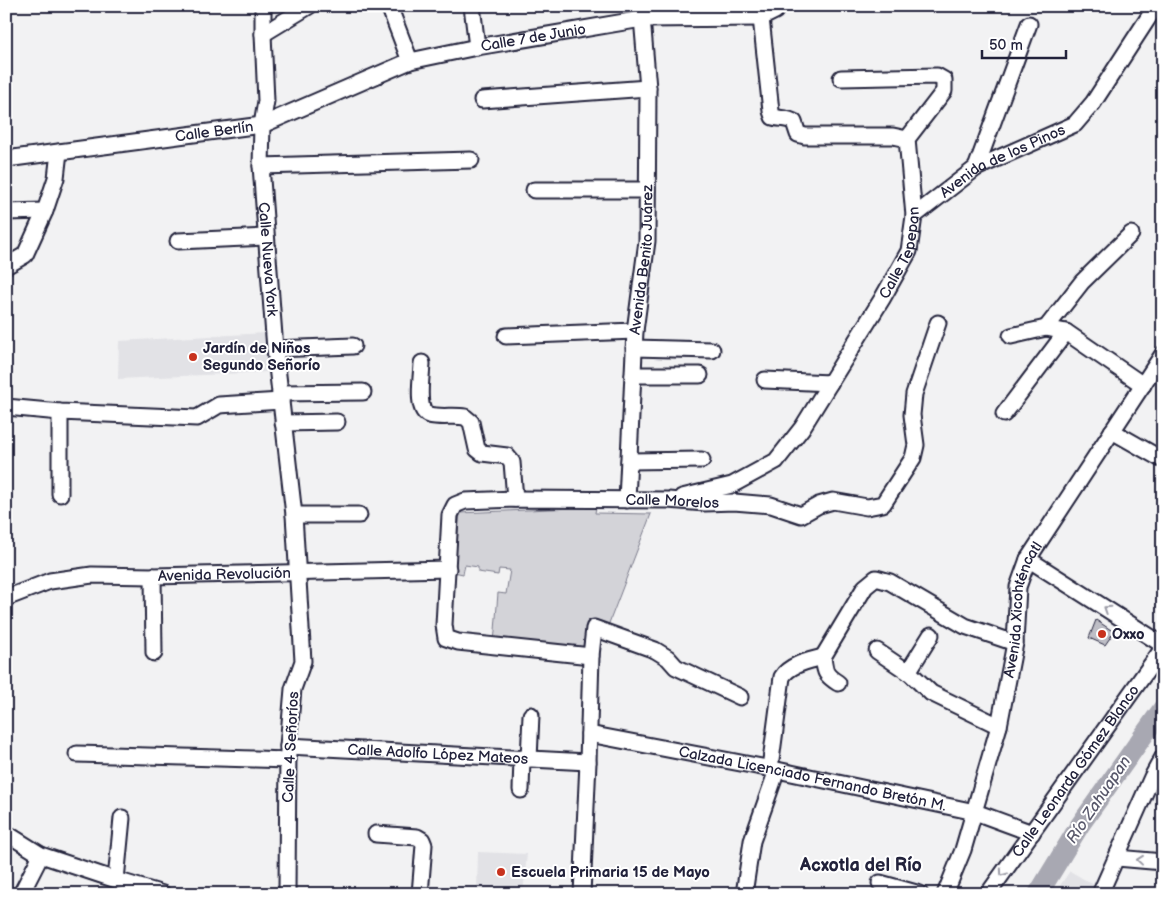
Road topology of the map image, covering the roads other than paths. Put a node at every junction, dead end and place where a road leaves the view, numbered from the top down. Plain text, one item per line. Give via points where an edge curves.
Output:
1 (263, 6) edge
2 (309, 6) edge
3 (389, 6) edge
4 (472, 6) edge
5 (1156, 6) edge
6 (777, 8) edge
7 (641, 13) edge
8 (761, 18) junction
9 (1029, 24) dead end
10 (262, 34) junction
11 (477, 47) junction
12 (410, 61) junction
13 (841, 78) dead end
14 (648, 88) junction
15 (482, 100) dead end
16 (262, 125) junction
17 (907, 139) junction
18 (59, 152) junction
19 (6, 158) edge
20 (471, 160) dead end
21 (261, 166) junction
22 (976, 168) junction
23 (534, 190) dead end
24 (647, 190) junction
25 (46, 211) junction
26 (6, 212) edge
27 (914, 216) junction
28 (1131, 234) dead end
29 (266, 238) junction
30 (178, 241) dead end
31 (6, 266) edge
32 (938, 323) dead end
33 (1046, 328) junction
34 (635, 331) junction
35 (1066, 332) junction
36 (506, 336) dead end
37 (1011, 336) dead end
38 (353, 346) dead end
39 (634, 348) junction
40 (275, 349) junction
41 (712, 350) dead end
42 (1163, 354) edge
43 (422, 363) dead end
44 (633, 375) junction
45 (700, 375) dead end
46 (765, 380) dead end
47 (830, 383) junction
48 (1143, 385) junction
49 (363, 392) dead end
50 (280, 397) junction
51 (6, 407) edge
52 (60, 412) junction
53 (1004, 414) dead end
54 (337, 422) dead end
55 (283, 423) junction
56 (1112, 431) junction
57 (702, 460) dead end
58 (1163, 460) edge
59 (629, 461) junction
60 (60, 494) dead end
61 (515, 498) junction
62 (627, 500) junction
63 (668, 500) junction
64 (294, 515) junction
65 (359, 515) dead end
66 (1028, 559) junction
67 (448, 569) junction
68 (298, 572) junction
69 (153, 576) junction
70 (6, 598) edge
71 (931, 635) dead end
72 (1014, 643) junction
73 (1163, 646) edge
74 (877, 651) dead end
75 (154, 652) dead end
76 (591, 656) junction
77 (823, 657) junction
78 (908, 672) junction
79 (838, 683) dead end
80 (740, 698) dead end
81 (531, 716) dead end
82 (999, 726) junction
83 (589, 734) junction
84 (288, 753) junction
85 (77, 754) dead end
86 (1163, 757) edge
87 (526, 758) junction
88 (588, 762) junction
89 (774, 769) junction
90 (521, 790) dead end
91 (975, 812) junction
92 (122, 818) dead end
93 (6, 833) edge
94 (1032, 833) junction
95 (376, 834) dead end
96 (41, 855) junction
97 (1117, 858) junction
98 (1163, 862) edge
99 (116, 880) junction
100 (880, 883) dead end
101 (21, 894) edge
102 (163, 894) edge
103 (287, 894) edge
104 (420, 894) edge
105 (582, 894) edge
106 (744, 894) edge
107 (920, 894) edge
108 (945, 894) edge
109 (988, 894) edge
110 (1100, 894) edge

1 - 10 street, Calle Nueva York
2 - 10 street
3 - 12 street
4 - 11 street
5 - 22 street, Avenida de los Pinos via 1093,103 1075,124
6 - 8 street, Calle 7 de Junio
7 - 8 street, Calle 7 de Junio
7 - 11 street, Calle 7 de Junio
7 - 14 street, Avenida Benito Juárez
8 - 17 street via 773,117 789,119 794,122 798,134 805,136 893,136
9 - 22 street
10 - 16 street, Calle Nueva York via 266,101
11 - 12 street, Calle 7 de Junio
12 - 16 street, Calle Berlín
13 - 17 street via 937,76 944,80 944,91
14 - 15 street
14 - 24 street, Avenida Benito Juárez
16 - 18 street, Calle Berlín
16 - 21 street, Calle Nueva York
17 - 27 street, Calle Tepepan
18 - 19 street, Calle Berlín
18 - 25 street via 56,178
20 - 21 street
21 - 29 street, Calle Nueva York
22 - 27 street, Avenida de los Pinos
23 - 24 street
24 - 34 street, Avenida Benito Juárez via 647,241
25 - 26 street
25 - 31 street via 25,255
27 - 47 street, Calle Tepepan via 909,251
28 - 33 street via 1082,282
29 - 30 street
29 - 40 street, Calle Nueva York
32 - 63 street, Calle Morelos via 914,394 912,415 916,445 913,458 883,504 867,507 833,501 802,515 771,505
33 - 35 street
33 - 37 street
34 - 36 street
34 - 39 street, Avenida Benito Juárez
35 - 48 street
35 - 53 street
38 - 40 street
39 - 41 street
39 - 44 street, Avenida Benito Juárez
40 - 50 street, Calle Nueva York
42 - 48 street, Avenida Xicohténcatl
43 - 61 street via 420,405 423,412 465,417 471,422 477,449 482,453 507,456 512,462
44 - 45 street
44 - 59 street, Avenida Benito Juárez
46 - 47 street
47 - 63 street, Calle Tepepan via 802,428 776,461 732,485
48 - 56 street, Avenida Xicohténcatl
49 - 50 street
50 - 52 street via 219,405 197,418
50 - 55 street, Calle Nueva York
51 - 52 street
52 - 60 street
54 - 55 street
55 - 64 street, Calle Nueva York
56 - 58 street
56 - 66 street, Avenida Xicohténcatl
57 - 59 street
59 - 62 street, Avenida Benito Juárez
61 - 62 street, Calle Morelos
61 - 67 street, Calle Morelos via 465,501 455,505 450,515
62 - 63 street, Calle Morelos
64 - 65 street
64 - 68 street, Calle Nueva York
66 - 72 street, Avenida Xicohténcatl via 1018,587
73 -> 66 street
67 - 68 street, Avenida Revolución
67 - 76 street via 446,638
68 - 69 street, Avenida Revolución
68 - 84 street, Calle 4 Señoríos via 303,661 293,689
69 - 70 street, Avenida Revolución via 92,575 50,581
69 - 75 street
71 - 78 street
72 - 77 street via 965,626 890,582 876,578 864,587
72 - 82 street, Avenida Xicohténcatl
73 - 94 street, Calle Leonarda Gómez Blanco
74 - 78 street
76 - 80 street via 594,628 655,650 676,667
76 - 83 street
77 - 79 street via 825,671
77 - 89 street via 791,667 782,677
78 - 82 street via 931,694
81 - 87 street
82 - 91 street, Avenida Xicohténcatl
83 - 88 street
83 - 89 street, Calzada Licenciado Fernando Bretón M.
84 - 85 street, Calle Adolfo López Mateos
84 - 87 street, Calle Adolfo López Mateos
84 - 103 street, Calle 4 Señoríos
86 - 97 street
87 - 88 street, Calle Adolfo López Mateos
87 - 90 street
88 - 105 street
89 - 91 street, Calzada Licenciado Fernando Bretón M.
89 - 106 street via 752,841
91 - 94 street, Calzada Licenciado Fernando Bretón M.
91 - 108 street, Avenida Xicohténcatl
92 - 99 street
93 - 96 street
94 -> 109 street, Calle Leonarda Gómez Blanco
95 - 104 street via 422,840
96 - 99 street
96 - 101 street
98 -> 97 street
97 - 110 street
99 - 102 street
100 - 107 street

